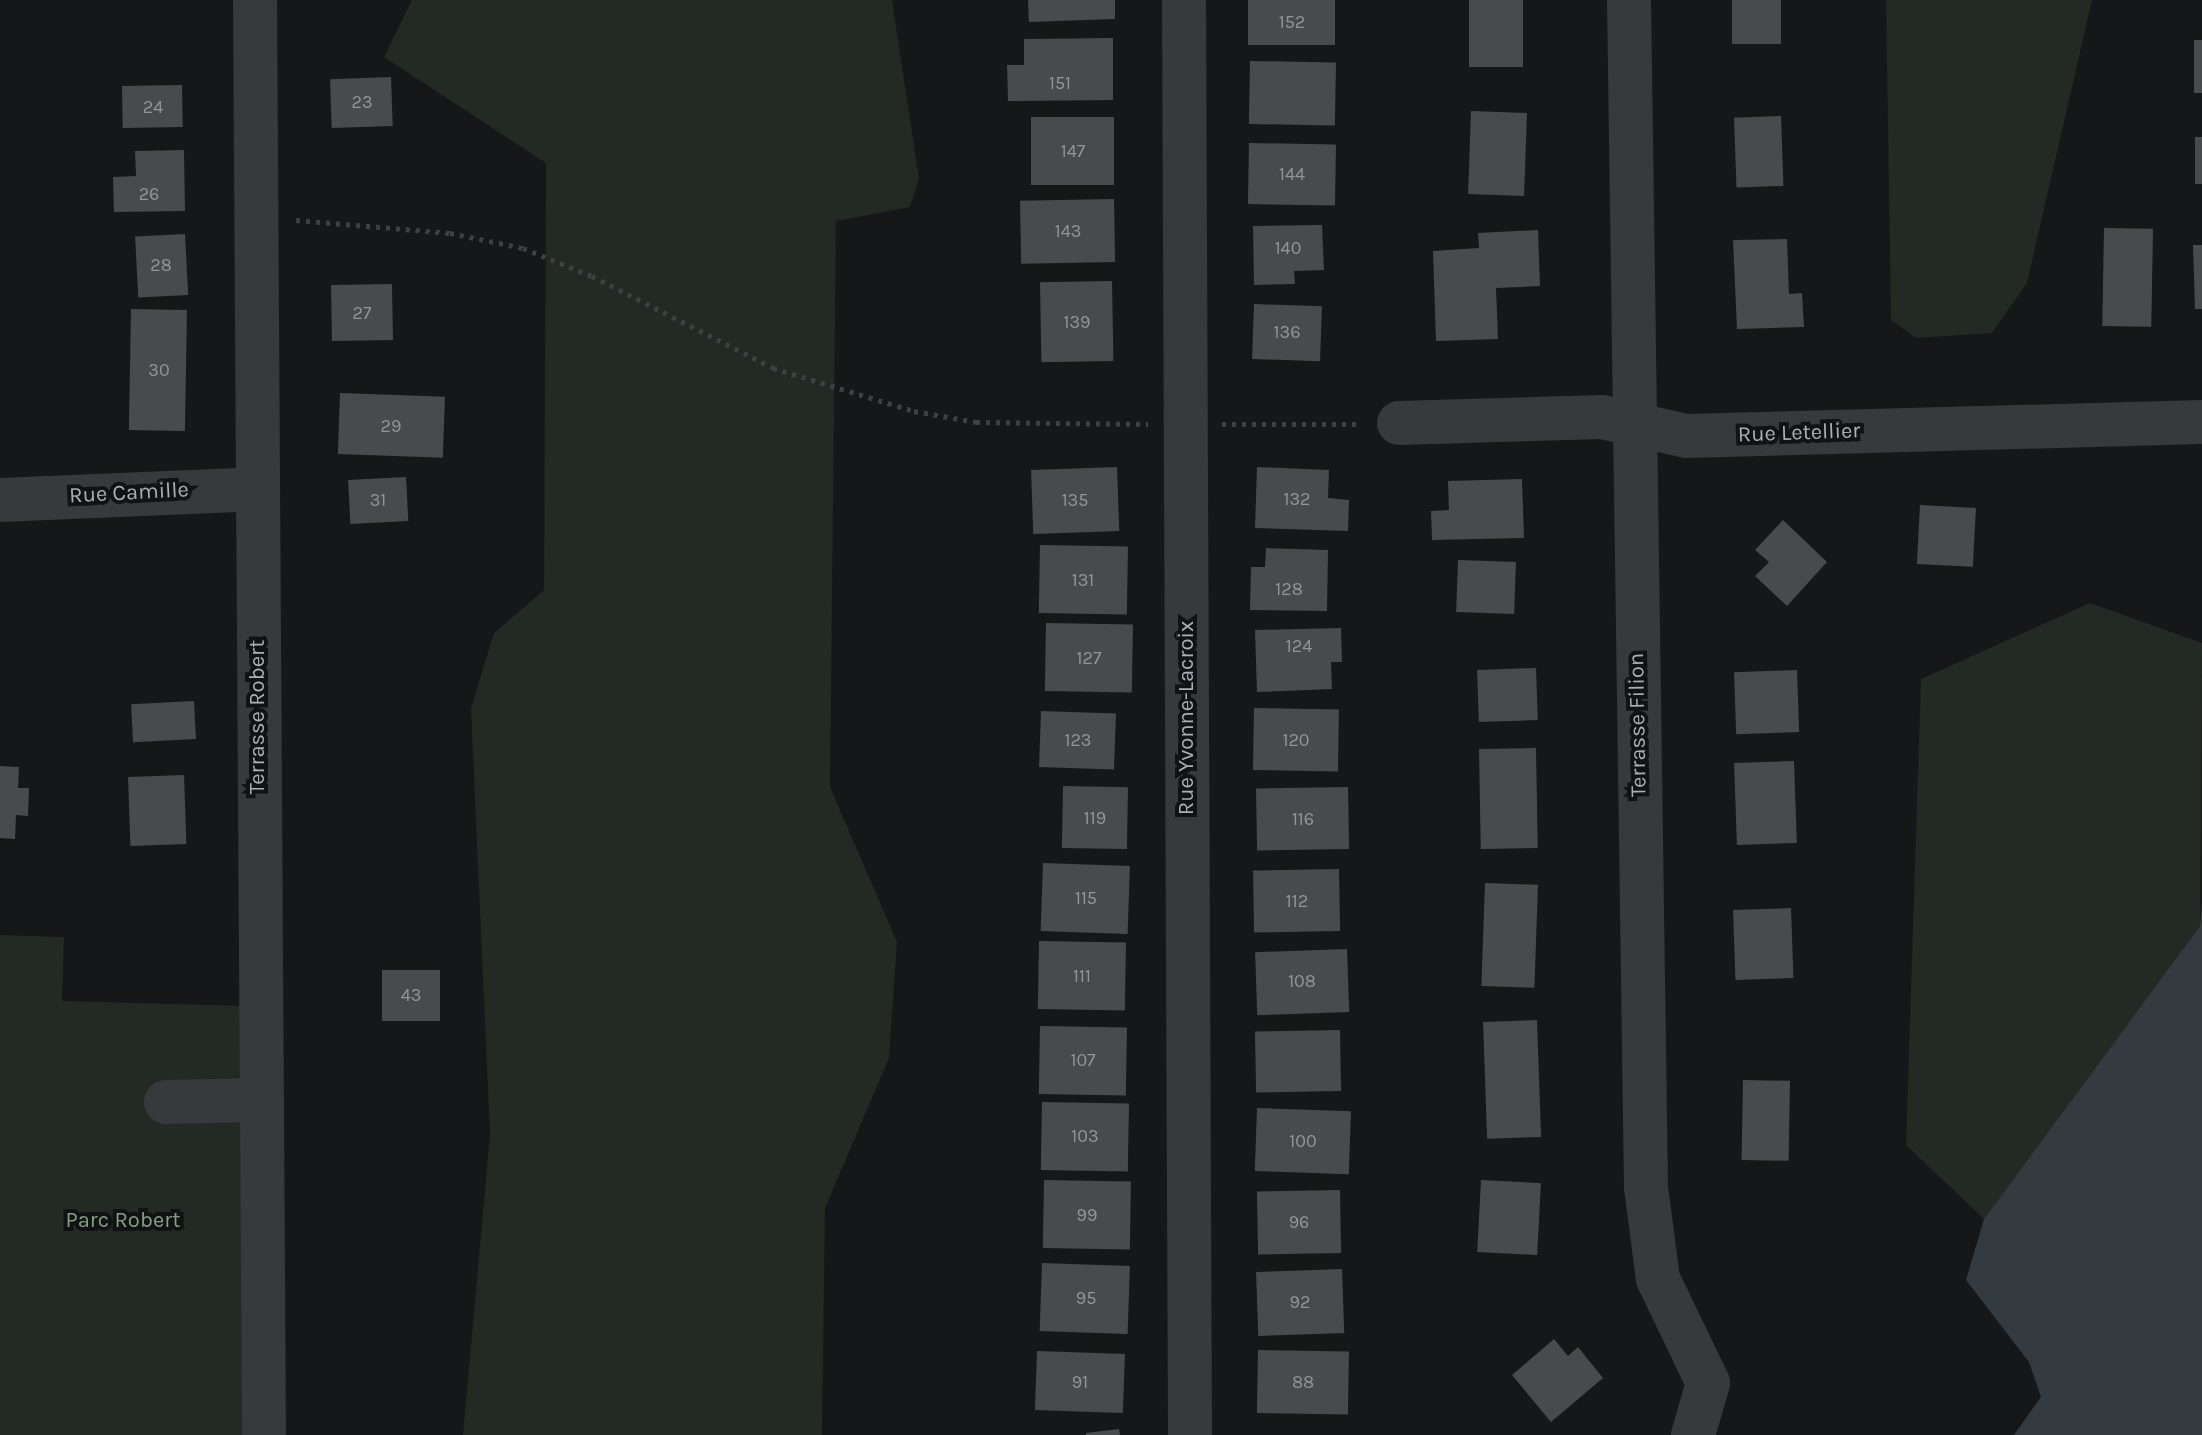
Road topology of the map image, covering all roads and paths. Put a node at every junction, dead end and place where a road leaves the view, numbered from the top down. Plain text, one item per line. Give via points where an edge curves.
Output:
1 (255, 0) edge
2 (1184, 0) edge
3 (1629, 0) edge
4 (283, 219) dead end
5 (2202, 422) edge
6 (1384, 423) joint
7 (1210, 424) dead end
8 (1632, 424) junction
9 (1156, 425) dead end
10 (258, 489) junction
11 (0, 500) edge
12 (262, 1100) junction
13 (166, 1102) dead end
14 (264, 1435) edge
15 (1190, 1435) edge
16 (1693, 1435) edge

1 - 10 street, Terrasse Robert
2 - 15 street, Rue Yvonne-Lacroix
3 - 8 street, Terrasse Filion
4 - 9 path via 450,233 523,248 592,276 773,368 914,411 976,422
5 - 8 street, Rue Letellier via 1686,436
6 - 7 path
6 - 8 street, Rue Letellier via 1569,417
8 - 16 street, Terrasse Filion via 1646,1187 1658,1279 1708,1383
10 - 11 street, Rue Camille
10 - 12 street, Terrasse Robert
12 - 13 street
12 - 14 street, Terrasse Robert

